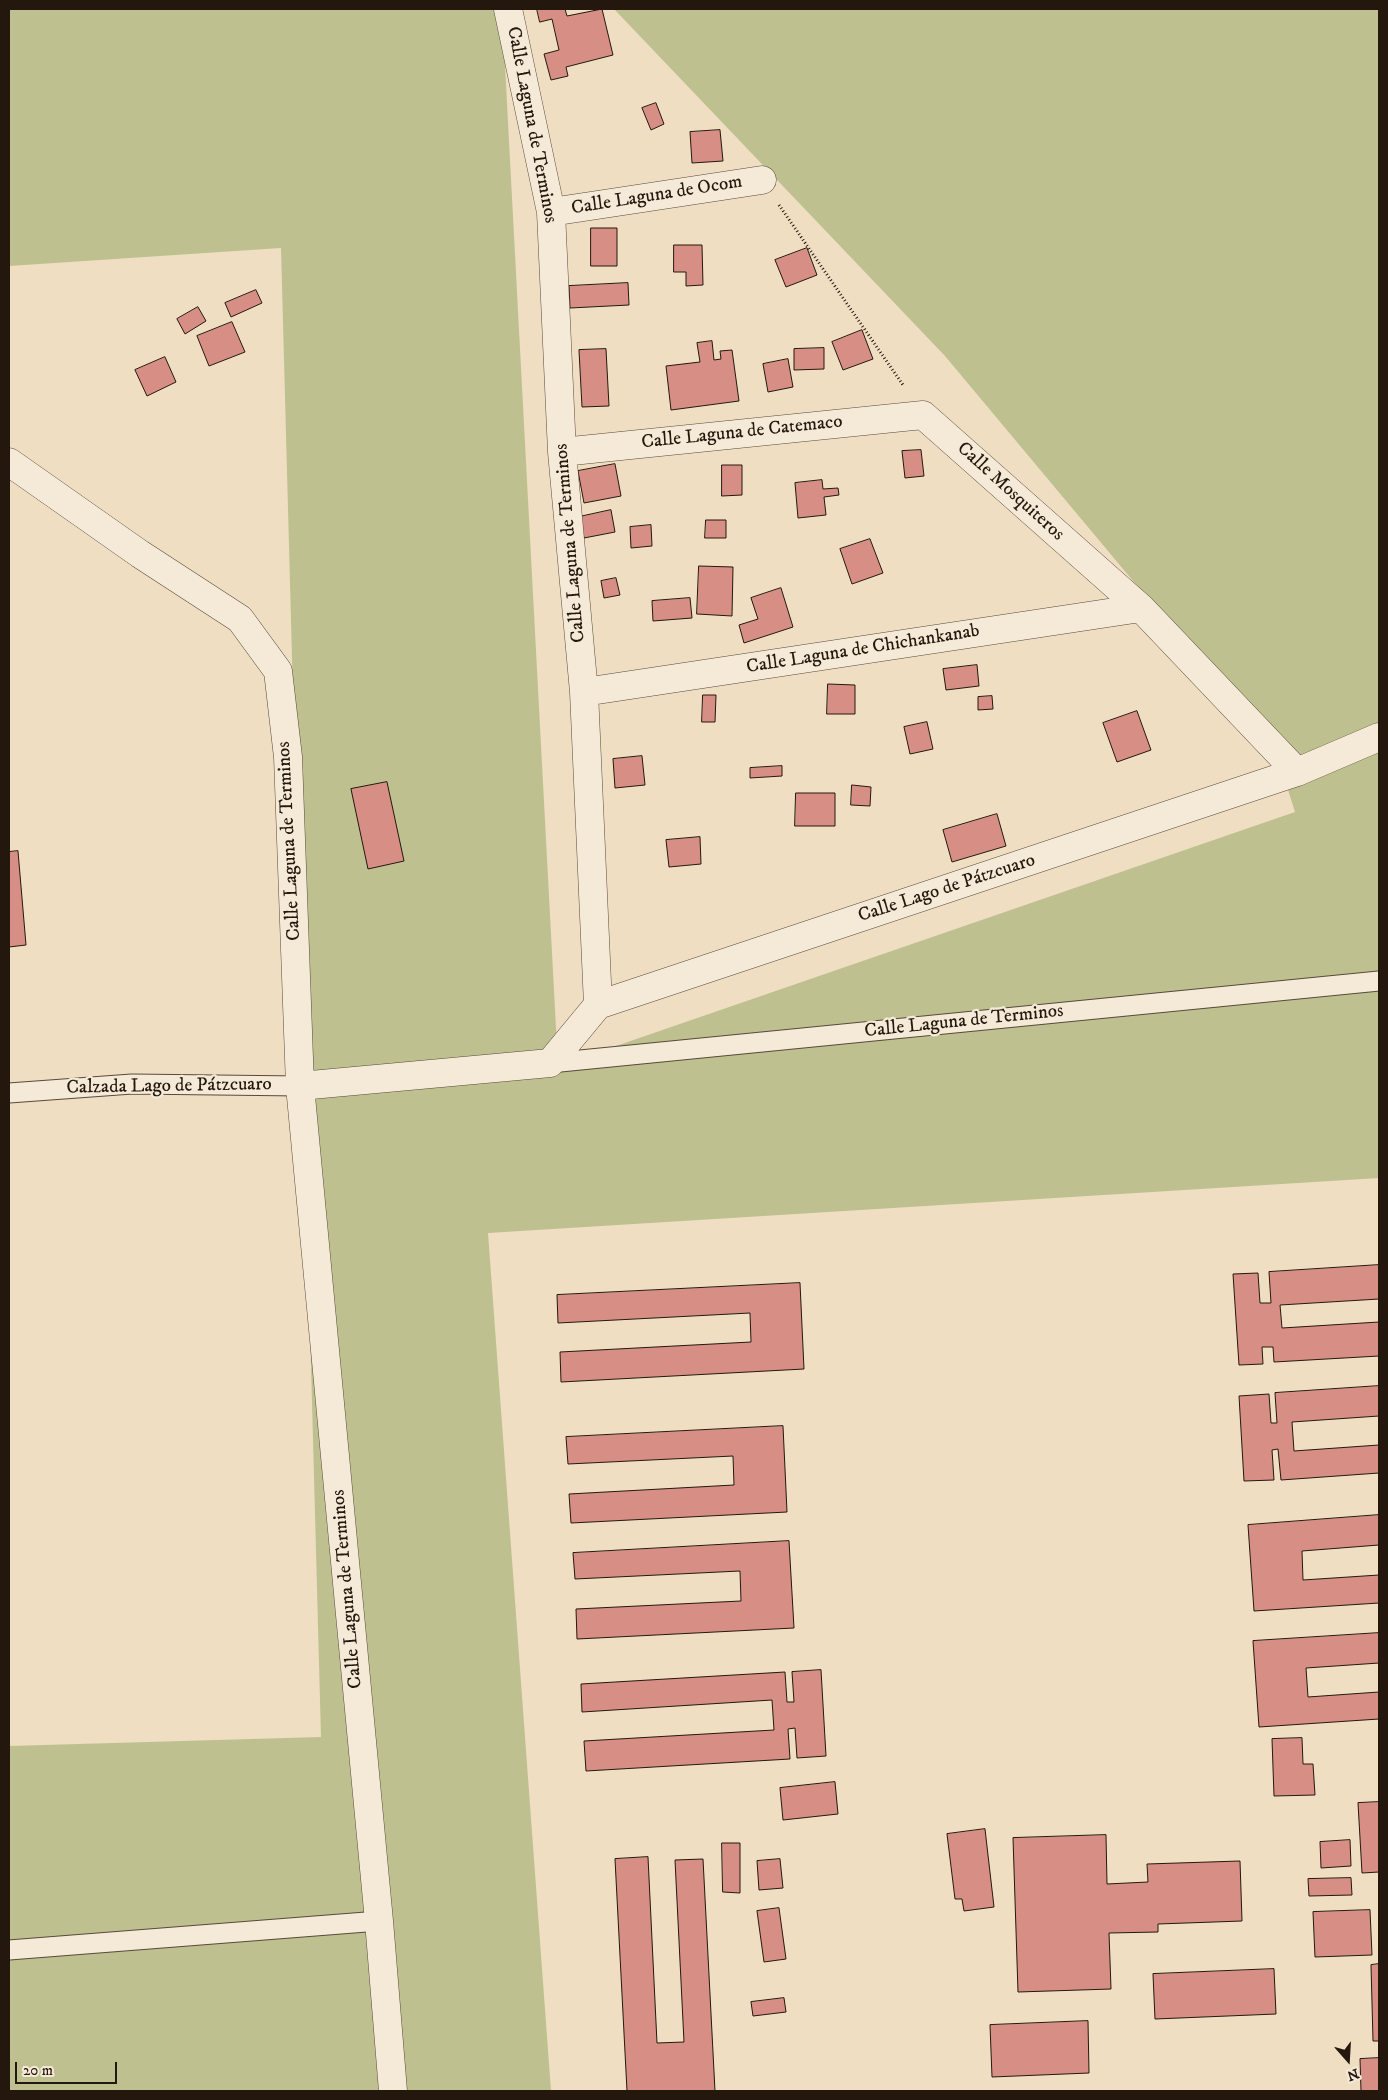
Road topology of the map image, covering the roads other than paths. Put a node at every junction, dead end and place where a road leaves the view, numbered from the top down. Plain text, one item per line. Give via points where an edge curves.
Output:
1 (508, 9) edge
2 (762, 180) road end
3 (552, 212) junction
4 (923, 415) joint
5 (562, 452) junction
6 (9, 462) edge
7 (1141, 608) junction
8 (584, 692) junction
9 (1379, 737) edge
10 (1297, 772) junction
11 (1379, 981) edge
12 (598, 1005) junction
13 (550, 1063) junction
14 (300, 1086) junction
15 (9, 1093) edge
16 (379, 1921) junction
17 (9, 1950) edge
18 (393, 2091) edge

1 - 3 street, Calle Laguna de Terminos
2 - 3 street, Calle Laguna de Ocom
3 - 5 street, Calle Laguna de Terminos
4 - 5 street, Calle Laguna de Catemaco
4 - 7 street, Calle Mosquiteros
5 - 8 street, Calle Laguna de Terminos
6 - 14 street, Calle Laguna de Terminos via 240,619 278,671 288,757
7 - 8 street, Calle Laguna de Chichankanab
7 - 10 street, Calle Mosquiteros
8 - 12 street, Calle Laguna de Terminos
9 - 10 street, Calle Lago de Pátzcuaro
10 - 12 street, Calle Lago de Pátzcuaro
11 - 13 lane, Calle Laguna de Terminos
12 - 13 street
13 - 14 street, Calle Laguna de Terminos
14 - 15 lane, Calzada Lago de Pátzcuaro via 132,1084
14 - 16 street, Calle Laguna de Terminos
16 - 17 lane
16 - 18 street, Calle Laguna de Terminos

